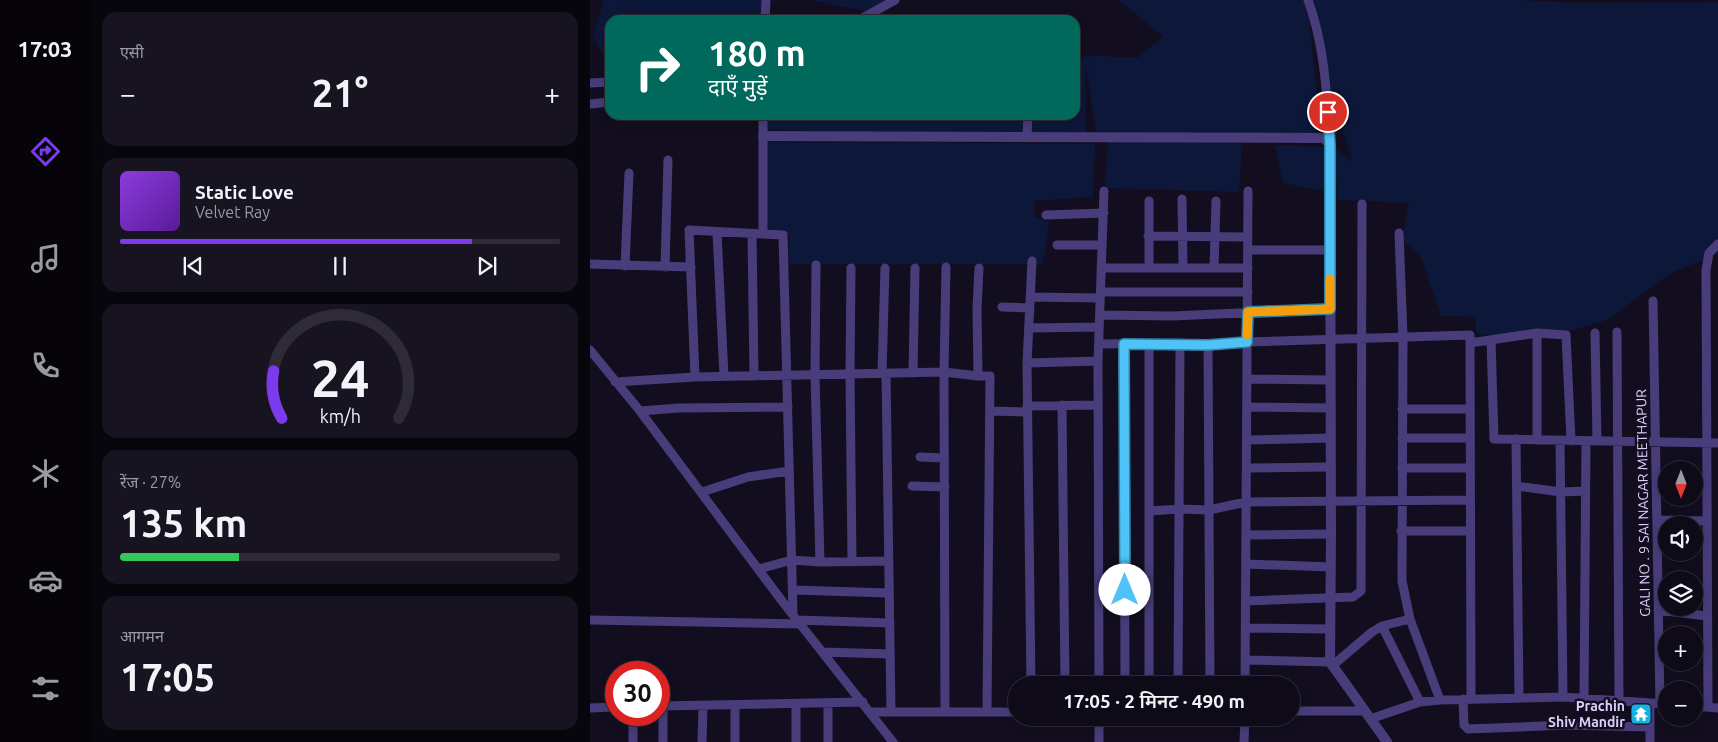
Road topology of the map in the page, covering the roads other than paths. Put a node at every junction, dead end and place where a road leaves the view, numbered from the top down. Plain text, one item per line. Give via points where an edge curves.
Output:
1 (766, 0) edge
2 (895, 0) edge
3 (1308, 0) edge
4 (765, 15) edge
5 (875, 15) edge
6 (605, 82) edge
7 (590, 83) edge
8 (605, 102) edge
9 (590, 104) edge
10 (763, 120) edge
11 (1028, 120) edge
12 (763, 136) junction
13 (1027, 136) junction
14 (1330, 145) junction
15 (668, 160) dead end
16 (629, 173) dead end
17 (1104, 191) dead end
18 (1248, 191) dead end
19 (1182, 199) dead end
20 (1149, 201) dead end
21 (1216, 201) dead end
22 (1362, 204) dead end
23 (1104, 213) junction
24 (1046, 215) dead end
25 (717, 232) junction
26 (1399, 233) dead end
27 (752, 234) junction
28 (763, 234) junction
29 (1148, 236) junction
30 (1183, 237) junction
31 (1248, 237) junction
32 (1214, 238) junction
33 (1718, 244) edge
34 (1057, 245) dead end
35 (1102, 245) junction
36 (1248, 250) junction
37 (1330, 250) junction
38 (1032, 262) dead end
39 (590, 264) edge
40 (816, 265) dead end
41 (625, 266) junction
42 (665, 267) junction
43 (691, 267) junction
44 (946, 267) dead end
45 (851, 268) dead end
46 (885, 268) dead end
47 (915, 268) dead end
48 (979, 268) dead end
49 (1102, 268) junction
50 (1149, 268) junction
51 (1183, 268) junction
52 (1214, 268) junction
53 (1248, 268) junction
54 (1248, 292) junction
55 (1100, 295) junction
56 (1030, 297) junction
57 (1653, 301) dead end
58 (1002, 307) dead end
59 (1030, 308) junction
60 (1330, 309) junction
61 (1248, 312) junction
62 (1100, 315) junction
63 (1099, 327) junction
64 (1029, 328) junction
65 (1595, 332) dead end
66 (1617, 332) dead end
67 (1537, 333) junction
68 (1403, 337) junction
69 (1362, 339) junction
70 (1330, 340) junction
71 (1491, 340) junction
72 (1247, 342) junction
73 (1470, 342) junction
74 (1149, 343) junction
75 (1098, 344) junction
76 (1124, 344) junction
77 (1180, 344) junction
78 (1208, 345) junction
79 (591, 355) edge
80 (1098, 361) junction
81 (1027, 363) junction
82 (944, 372) junction
83 (884, 373) junction
84 (913, 373) junction
85 (850, 374) junction
86 (787, 375) junction
87 (815, 375) junction
88 (724, 376) junction
89 (754, 376) junction
90 (978, 376) junction
91 (695, 377) junction
92 (1247, 379) junction
93 (1330, 380) junction
94 (615, 382) junction
95 (1062, 405) junction
96 (1098, 405) junction
97 (1247, 407) junction
98 (788, 408) junction
99 (1330, 408) junction
100 (1027, 409) junction
101 (1402, 409) junction
102 (1470, 409) junction
103 (640, 411) junction
104 (990, 411) junction
105 (1331, 438) junction
106 (1402, 438) junction
107 (1470, 438) junction
108 (1516, 439) junction
109 (1247, 440) junction
110 (1537, 440) junction
111 (1560, 440) junction
112 (1571, 441) junction
113 (1586, 441) junction
114 (1597, 441) junction
115 (1619, 442) junction
116 (1655, 443) junction
117 (1706, 443) junction
118 (1718, 443) edge
119 (920, 457) dead end
120 (944, 458) junction
121 (1331, 467) junction
122 (1247, 468) junction
123 (1402, 468) junction
124 (1470, 468) junction
125 (789, 471) junction
126 (912, 486) dead end
127 (1517, 486) junction
128 (945, 487) junction
129 (1586, 491) junction
130 (702, 492) junction
131 (1561, 492) junction
132 (1331, 500) junction
133 (1361, 500) junction
134 (1401, 500) junction
135 (1470, 500) junction
136 (1246, 502) junction
137 (1179, 509) junction
138 (1209, 510) junction
139 (1149, 511) junction
140 (1657, 520) junction
141 (1707, 521) junction
142 (1402, 531) junction
143 (1470, 531) junction
144 (1331, 534) junction
145 (1246, 535) junction
146 (792, 560) junction
147 (889, 561) junction
148 (820, 562) junction
149 (852, 562) junction
150 (1246, 564) junction
151 (1331, 567) junction
152 (759, 569) junction
153 (792, 590) junction
154 (889, 593) junction
155 (1330, 598) junction
156 (1246, 601) junction
157 (1658, 610) edge
158 (1658, 616) edge
159 (1703, 616) edge
160 (1707, 616) junction
161 (1410, 618) junction
162 (590, 620) edge
163 (797, 620) junction
164 (890, 623) junction
165 (1382, 626) junction
166 (1246, 628) junction
167 (1330, 629) junction
168 (824, 652) junction
169 (890, 654) junction
170 (1246, 660) junction
171 (1331, 664) junction
172 (1030, 676) edge
173 (1065, 676) edge
174 (1099, 676) edge
175 (1126, 676) edge
176 (1149, 676) edge
177 (1178, 676) edge
178 (1210, 676) edge
179 (1245, 676) edge
180 (1659, 681) edge
181 (1519, 697) junction
182 (1563, 697) junction
183 (1467, 699) junction
184 (1584, 699) junction
185 (1440, 700) junction
186 (1619, 700) junction
187 (862, 702) junction
188 (1420, 702) junction
189 (828, 703) junction
190 (796, 704) junction
191 (1658, 704) edge
192 (735, 705) junction
193 (670, 706) edge
194 (703, 706) junction
195 (605, 707) edge
196 (1658, 707) edge
197 (1703, 707) edge
198 (1708, 707) junction
199 (590, 708) edge
200 (1718, 708) edge
201 (1300, 711) edge
202 (870, 712) junction
203 (891, 712) junction
204 (945, 712) junction
205 (987, 712) junction
206 (1008, 712) edge
207 (1368, 715) junction
208 (633, 726) edge
209 (662, 726) edge
210 (1099, 726) edge
211 (1245, 726) edge
212 (1650, 727) junction
213 (633, 742) edge
214 (663, 742) edge
215 (702, 742) edge
216 (735, 742) edge
217 (796, 742) edge
218 (828, 742) edge
219 (893, 742) edge
220 (1099, 742) edge
221 (1244, 742) edge
222 (1387, 742) edge
223 (1650, 742) edge

1 - 4 street
2 - 5 street
3 - 14 street via 1322,53
6 - 7 street
8 - 9 street
10 - 12 street
11 - 13 street
12 - 13 street
12 - 28 street
13 - 14 street via 1324,138
14 - 37 street
15 - 42 street
16 - 41 street
17 - 23 street
18 - 31 street
19 - 30 street
20 - 29 street
21 - 32 street
22 - 69 street
23 - 24 street
23 - 35 street
25 - 27 street
25 - 43 street via 689,230
25 - 88 street
26 - 68 street
27 - 28 street
27 - 89 street
28 - 86 street via 783,235
29 - 30 street
29 - 50 street
30 - 32 street
30 - 51 street
31 - 32 street
31 - 36 street
32 - 52 street
33 - 117 street via 1709,253 1706,270
34 - 35 street
35 - 49 street
36 - 37 street
36 - 53 street
37 - 60 street
38 - 56 street
39 - 41 street
40 - 87 street
41 - 42 street
42 - 43 street
43 - 91 street
44 - 82 street
45 - 85 street
46 - 83 street
47 - 84 street
48 - 90 street
49 - 50 street
49 - 55 street
50 - 51 street
51 - 52 street
52 - 53 street
53 - 54 street
54 - 55 street
54 - 61 street
55 - 56 street
55 - 62 street
56 - 59 street
57 - 116 street, GALI NO . 9 SAI NAGAR MEETHAPUR
58 - 59 street
59 - 64 street
60 - 61 street
60 - 70 street
61 - 62 street
61 - 72 street
62 - 63 street
63 - 64 street
63 - 75 street
64 - 81 street
65 - 114 street
66 - 115 street
67 - 71 street
67 - 110 street
67 - 112 street via 1566,335
68 - 69 street
68 - 73 street via 1470,335
68 - 101 street
69 - 70 street
69 - 133 street
70 - 72 street
70 - 93 street
71 - 73 street
71 - 108 street via 1494,439
72 - 78 street
72 - 92 street
73 - 102 street
74 - 76 street
74 - 77 street
74 - 139 street
75 - 76 street
75 - 80 street
76 - 175 street
77 - 78 street
77 - 137 street
78 - 138 street
79 - 94 street
80 - 81 street
80 - 96 street
81 - 100 street
82 - 84 street
82 - 90 street
82 - 120 street
83 - 84 street
83 - 85 street
83 - 147 street
85 - 87 street
85 - 149 street
86 - 87 street
86 - 89 street
86 - 98 street
87 - 148 street
88 - 89 street
88 - 91 street
90 - 104 street via 990,376
91 - 94 street
92 - 93 street
92 - 97 street
93 - 99 street
94 - 103 street
95 - 96 street
95 - 100 street
95 - 173 street
96 - 174 street
97 - 99 street
97 - 109 street
98 - 103 street
98 - 125 street
99 - 105 street
100 - 104 street
100 - 172 street
101 - 102 street
101 - 106 street
102 - 107 street
103 - 130 street
104 - 205 street
105 - 109 street
105 - 121 street
106 - 107 street
106 - 123 street
107 - 124 street
108 - 110 street
108 - 127 street
109 - 122 street
110 - 111 street
111 - 112 street
111 - 131 street
112 - 113 street
113 - 114 street
113 - 129 street
114 - 115 street
115 - 116 street
115 - 186 street
116 - 117 street
116 - 140 street, GALI NO . 9 SAI NAGAR MEETHAPUR
117 - 118 street
117 - 141 street
119 - 120 street
120 - 128 street
121 - 122 street
121 - 132 street
122 - 136 street
123 - 124 street
123 - 134 street
124 - 135 street
125 - 130 street via 748,478
125 - 146 street
126 - 128 street
127 - 131 street
127 - 181 street
128 - 204 street
129 - 131 street
129 - 184 street
130 - 152 street
131 - 182 street
132 - 133 street
132 - 136 street
132 - 144 street
133 - 134 street
133 - 155 street via 1361,591 1354,597
134 - 135 street
134 - 142 street
135 - 143 street
136 - 138 street
136 - 145 street
137 - 138 street
137 - 139 street
137 - 177 street
138 - 178 street
139 - 176 street
140 - 141 street
140 - 157 street, GALI NO . 9 SAI NAGAR MEETHAPUR
141 - 160 street
142 - 143 street
142 - 161 street via 1402,581
143 - 183 street
144 - 145 street
144 - 151 street
145 - 150 street
146 - 148 street
146 - 152 street
146 - 153 street
147 - 149 street
147 - 154 street
148 - 149 street
150 - 151 street
150 - 156 street
151 - 155 street
152 - 163 street
153 - 154 street
153 - 163 street
154 - 164 street
155 - 156 street
155 - 167 street
156 - 166 street
158 - 180 street, GALI NO . 9 SAI NAGAR MEETHAPUR
159 - 160 street
160 - 198 street
161 - 165 street
161 - 185 street
162 - 163 street
163 - 164 street
163 - 168 street
164 - 169 street
165 - 171 street
165 - 188 street
166 - 167 street
166 - 170 street
167 - 171 street
168 - 169 street
168 - 187 street
169 - 203 street
170 - 171 street
170 - 179 street
171 - 207 street
181 - 182 street
181 - 183 street
182 - 184 street
183 - 185 street
183 - 212 street via 1464,725 1468,729 1566,725
184 - 186 street
185 - 188 street
186 - 191 street
187 - 189 street
187 - 202 street
188 - 207 street
189 - 190 street
189 - 218 street
190 - 192 street
190 - 217 street
192 - 194 street
192 - 216 street
193 - 194 street
194 - 215 street
195 - 199 street
196 - 212 street, GALI NO . 9 SAI NAGAR MEETHAPUR
197 - 198 street
198 - 200 street
201 - 207 street
202 - 203 street
202 - 219 street
203 - 204 street
204 - 205 street
205 - 206 street
207 - 222 street
208 - 213 street
209 - 214 street
210 - 220 street
211 - 221 street
212 - 223 street, GALI NO . 9 SAI NAGAR MEETHAPUR

